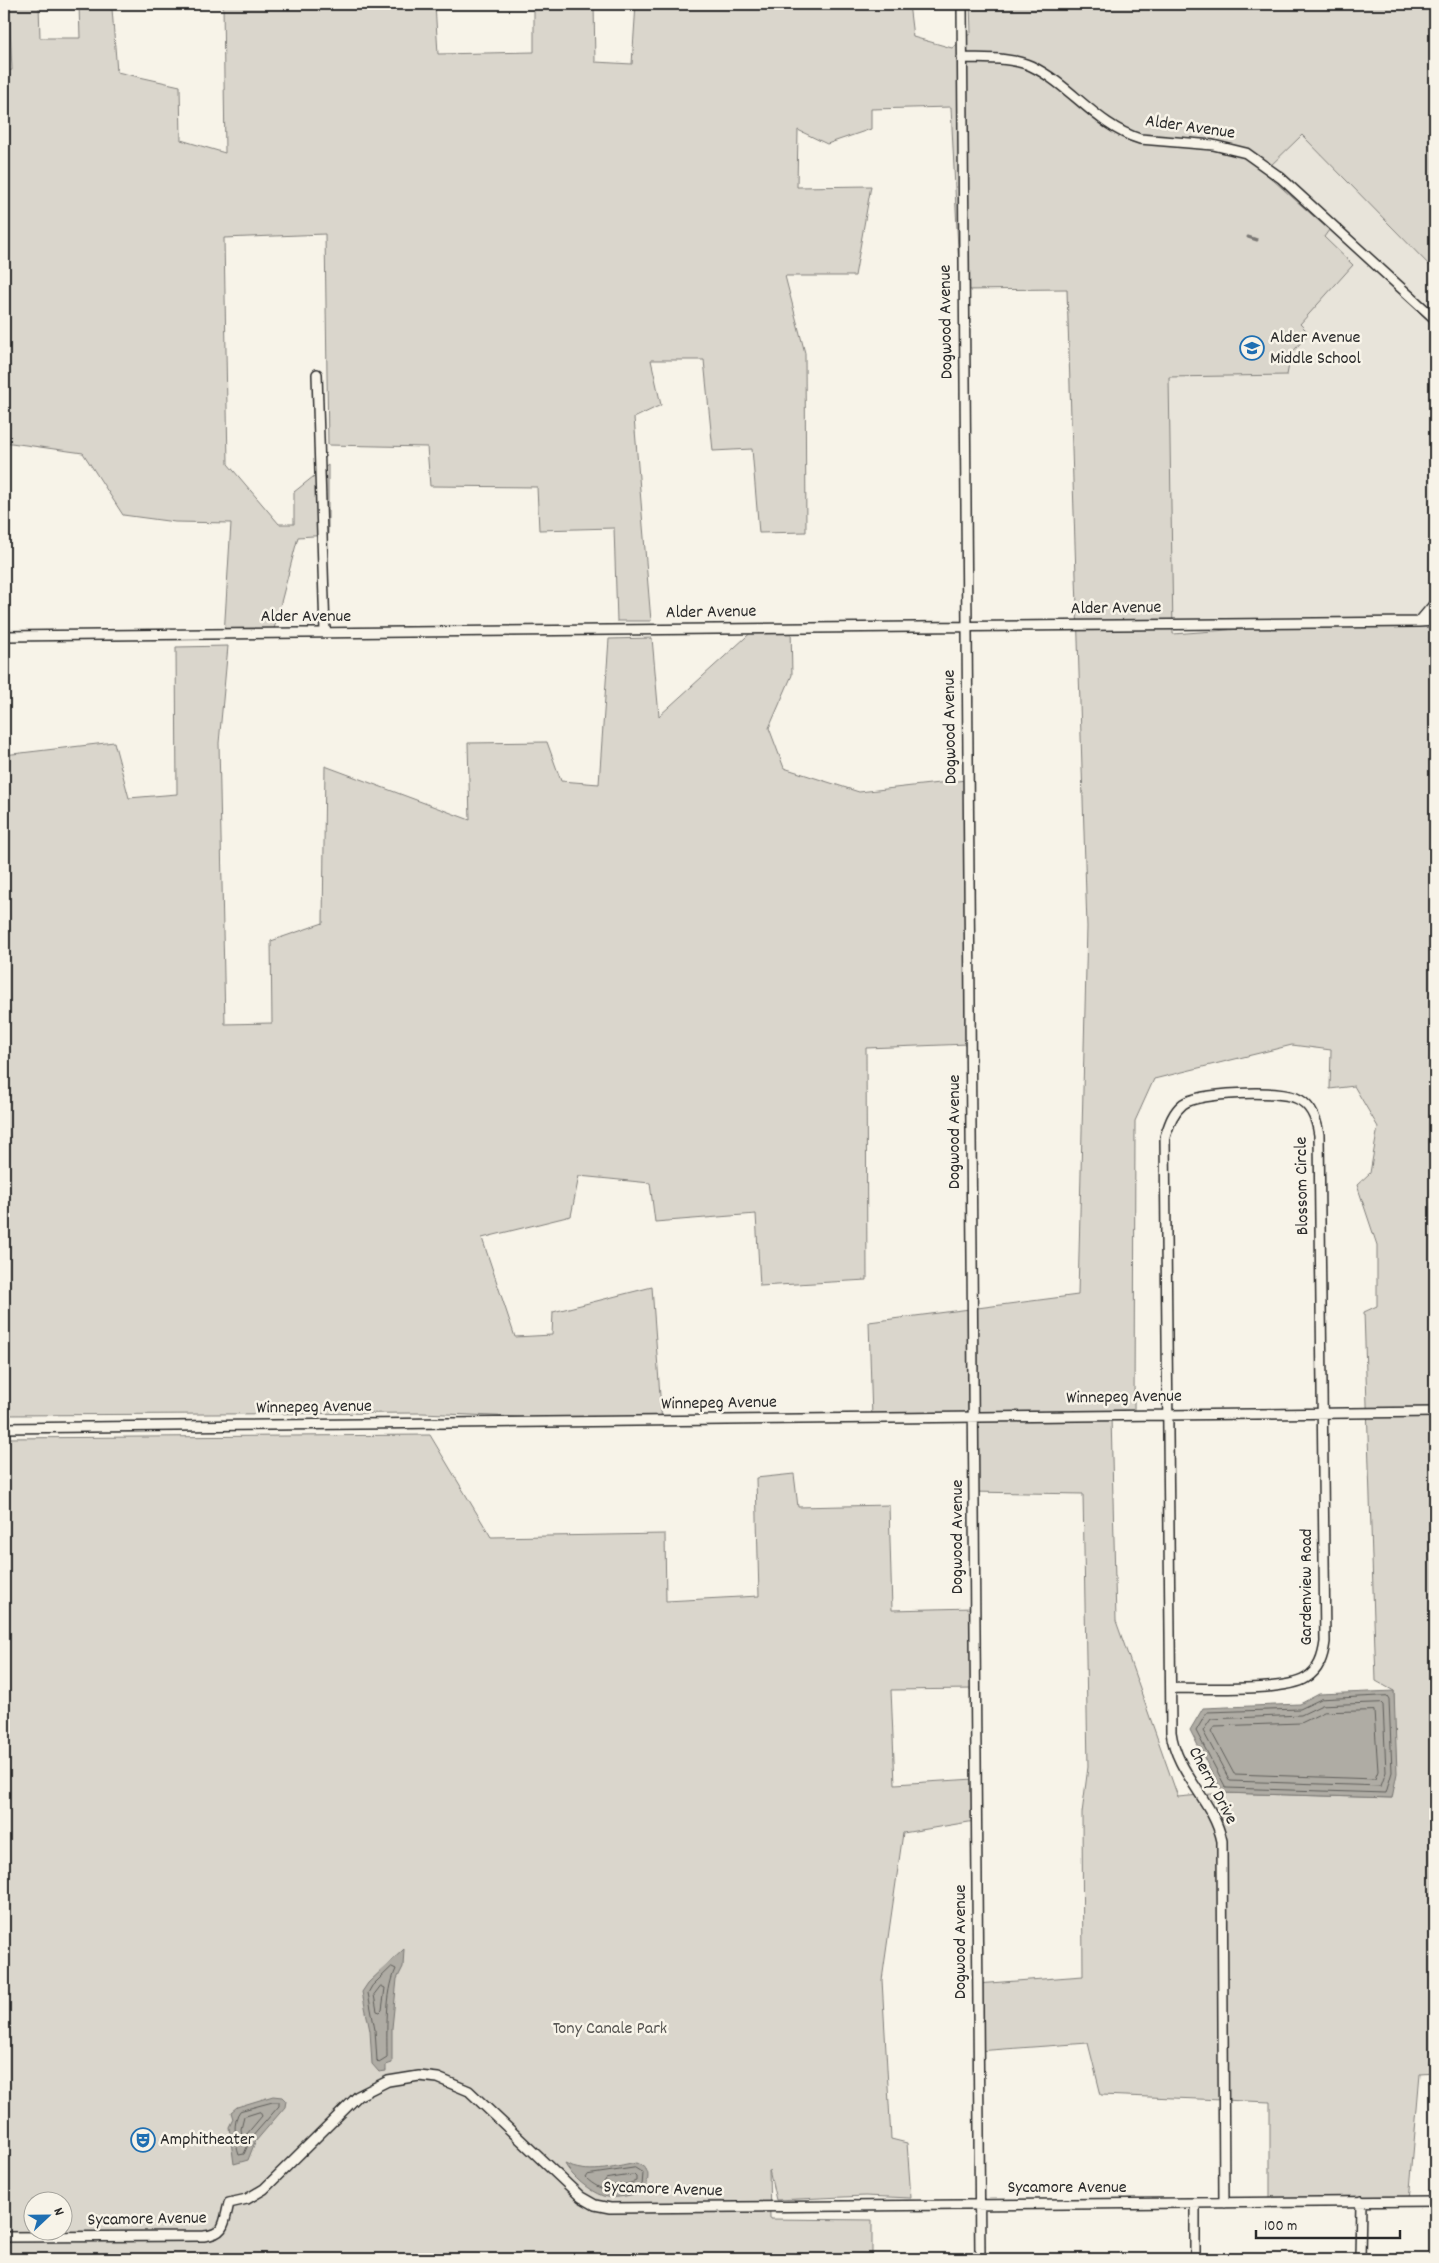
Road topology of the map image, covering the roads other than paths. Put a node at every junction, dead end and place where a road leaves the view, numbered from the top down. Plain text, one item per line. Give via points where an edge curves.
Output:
1 (962, 4) edge
2 (962, 58) junction
3 (1435, 319) edge
4 (317, 374) dead end
5 (1435, 603) edge
6 (1419, 622) junction
7 (1435, 622) edge
8 (966, 626) junction
9 (326, 632) junction
10 (4, 636) edge
11 (1322, 1412) junction
12 (1435, 1412) edge
13 (1168, 1414) junction
14 (973, 1416) junction
15 (4, 1428) edge
16 (1171, 1688) junction
17 (1361, 2201) junction
18 (1435, 2201) edge
19 (1224, 2203) junction
20 (979, 2204) junction
21 (1195, 2204) junction
22 (4, 2237) edge
23 (980, 2259) edge
24 (1195, 2259) edge
25 (1360, 2259) edge

1 - 2 street, Dogwood Avenue
2 - 3 street, Alder Avenue via 1031,66 1131,136 1213,145 1246,153 1281,178
2 - 8 street, Dogwood Avenue
4 - 9 street
5 - 6 street
6 - 7 street, Alder Avenue
6 - 8 street, Alder Avenue
8 - 9 street, Alder Avenue
8 - 14 street, Dogwood Avenue
9 - 10 street, Alder Avenue
11 - 12 street, Winnepeg Avenue
11 - 13 street, Winnepeg Avenue
11 - 13 street, Blossom Circle via 1320,1135 1317,1124 1307,1106 1297,1098 1211,1094 1183,1104 1171,1118 1165,1137
11 - 16 street, Gardenview Road via 1325,1642 1317,1668 1307,1678 1285,1686
13 - 14 street, Winnepeg Avenue
13 - 16 street, Cherry Drive
14 - 15 street, Winnepeg Avenue
14 - 20 street, Dogwood Avenue
16 - 19 street, Cherry Drive via 1173,1744 1216,1821 1222,1841
17 - 18 street, Sycamore Avenue
17 - 19 street, Sycamore Avenue
17 - 25 street
19 - 21 street, Sycamore Avenue
20 - 21 street, Sycamore Avenue
20 - 22 street, Sycamore Avenue via 664,2208 596,2205 580,2197 469,2092 438,2078 419,2076 388,2081 358,2096 264,2189 247,2199 229,2203 218,2234
20 - 23 street, Dogwood Avenue
21 - 24 street

